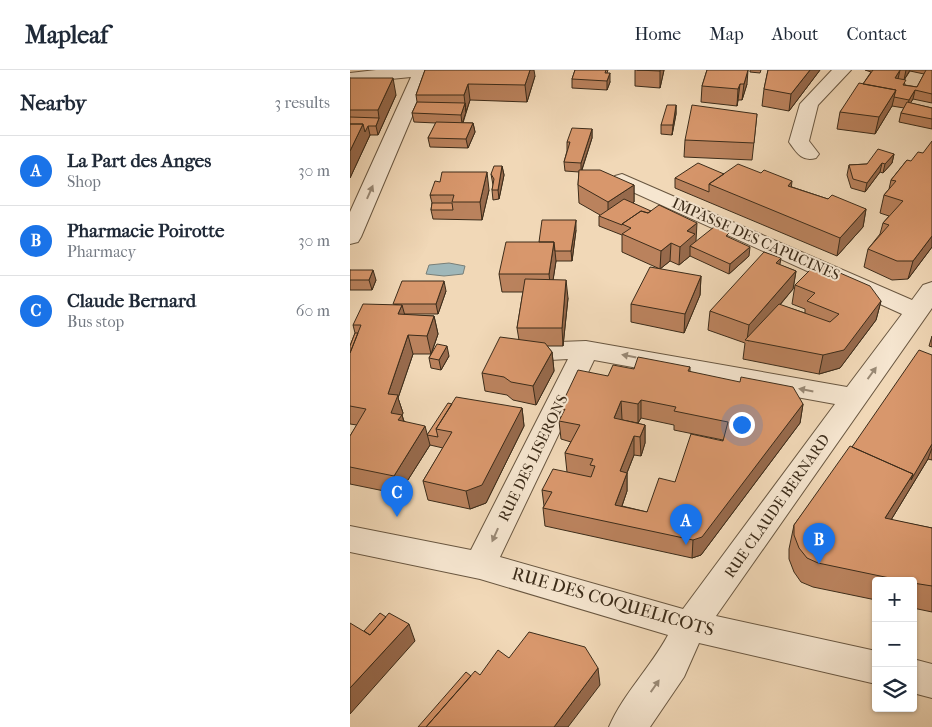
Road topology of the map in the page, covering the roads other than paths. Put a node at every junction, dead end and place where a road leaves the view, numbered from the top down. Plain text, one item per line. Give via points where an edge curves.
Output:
1 (424, 70) edge
2 (842, 70) edge
3 (350, 78) edge
4 (809, 154) dead end
5 (622, 180) edge
6 (350, 237) edge
7 (924, 300) edge
8 (586, 350) junction
9 (532, 352) edge
10 (854, 398) junction
11 (350, 539) edge
12 (480, 565) junction
13 (690, 626) junction
14 (872, 667) edge
15 (917, 677) edge
16 (932, 681) edge
17 (628, 727) edge

1 - 3 street
6 -> 1 street
2 - 4 street via 809,104 799,142
5 - 7 street, IMPASSE DES CAPUCINES
10 -> 7 street, RUE CLAUDE BERNARD
8 - 9 street
10 -> 8 street
8 -> 12 street, RUE DES LISERONS
10 - 13 street, RUE CLAUDE BERNARD
11 - 12 street, RUE DES COQUELICOTS
12 - 13 street, RUE DES COQUELICOTS
13 - 14 street, RUE DES COQUELICOTS
17 -> 13 street, RUE CLAUDE BERNARD via 670,665
15 - 16 street

